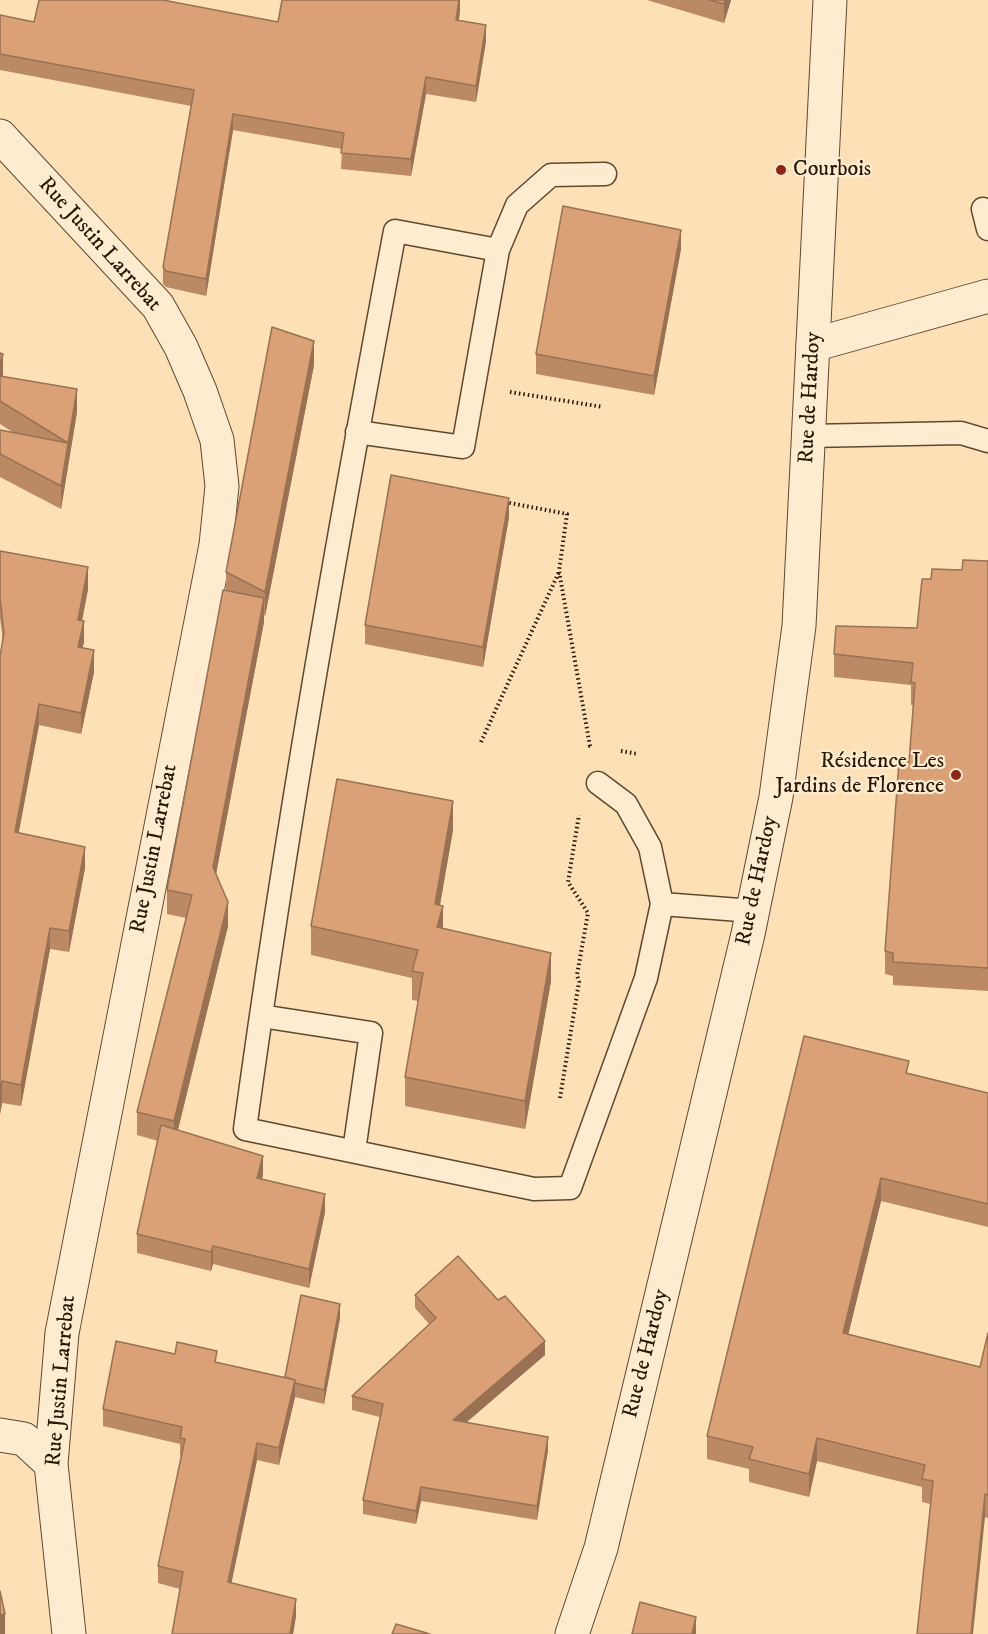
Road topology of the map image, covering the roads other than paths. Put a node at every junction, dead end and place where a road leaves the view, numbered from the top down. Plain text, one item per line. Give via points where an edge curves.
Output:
1 (830, 0) edge
2 (0, 136) edge
3 (605, 174) dead end
4 (498, 250) junction
5 (988, 296) edge
6 (813, 345) junction
7 (357, 432) junction
8 (809, 436) junction
9 (988, 441) edge
10 (598, 783) dead end
11 (662, 904) junction
12 (753, 911) junction
13 (261, 1016) junction
14 (354, 1151) junction
15 (0, 1435) edge
16 (51, 1464) junction
17 (69, 1634) edge
18 (572, 1634) edge

1 - 6 street, Rue de Hardoy
2 - 16 street, Rue Justin Larrebat via 158,306 200,391 217,440 222,486 216,544 62,1333
3 - 4 lane via 551,175 517,205
4 - 7 lane via 463,447
4 - 7 lane via 395,231
5 - 6 street
6 - 8 street, Rue de Hardoy
7 - 13 lane
8 - 9 lane via 961,434
8 - 12 street, Rue de Hardoy via 799,626 776,796
10 - 11 lane via 626,804 650,847
11 - 12 lane
11 - 14 lane via 646,978 570,1188 534,1189
12 - 18 street, Rue de Hardoy via 601,1548
13 - 14 lane via 245,1129
13 - 14 lane via 371,1033
15 - 16 street via 24,1439
16 - 17 street, Rue Justin Larrebat

